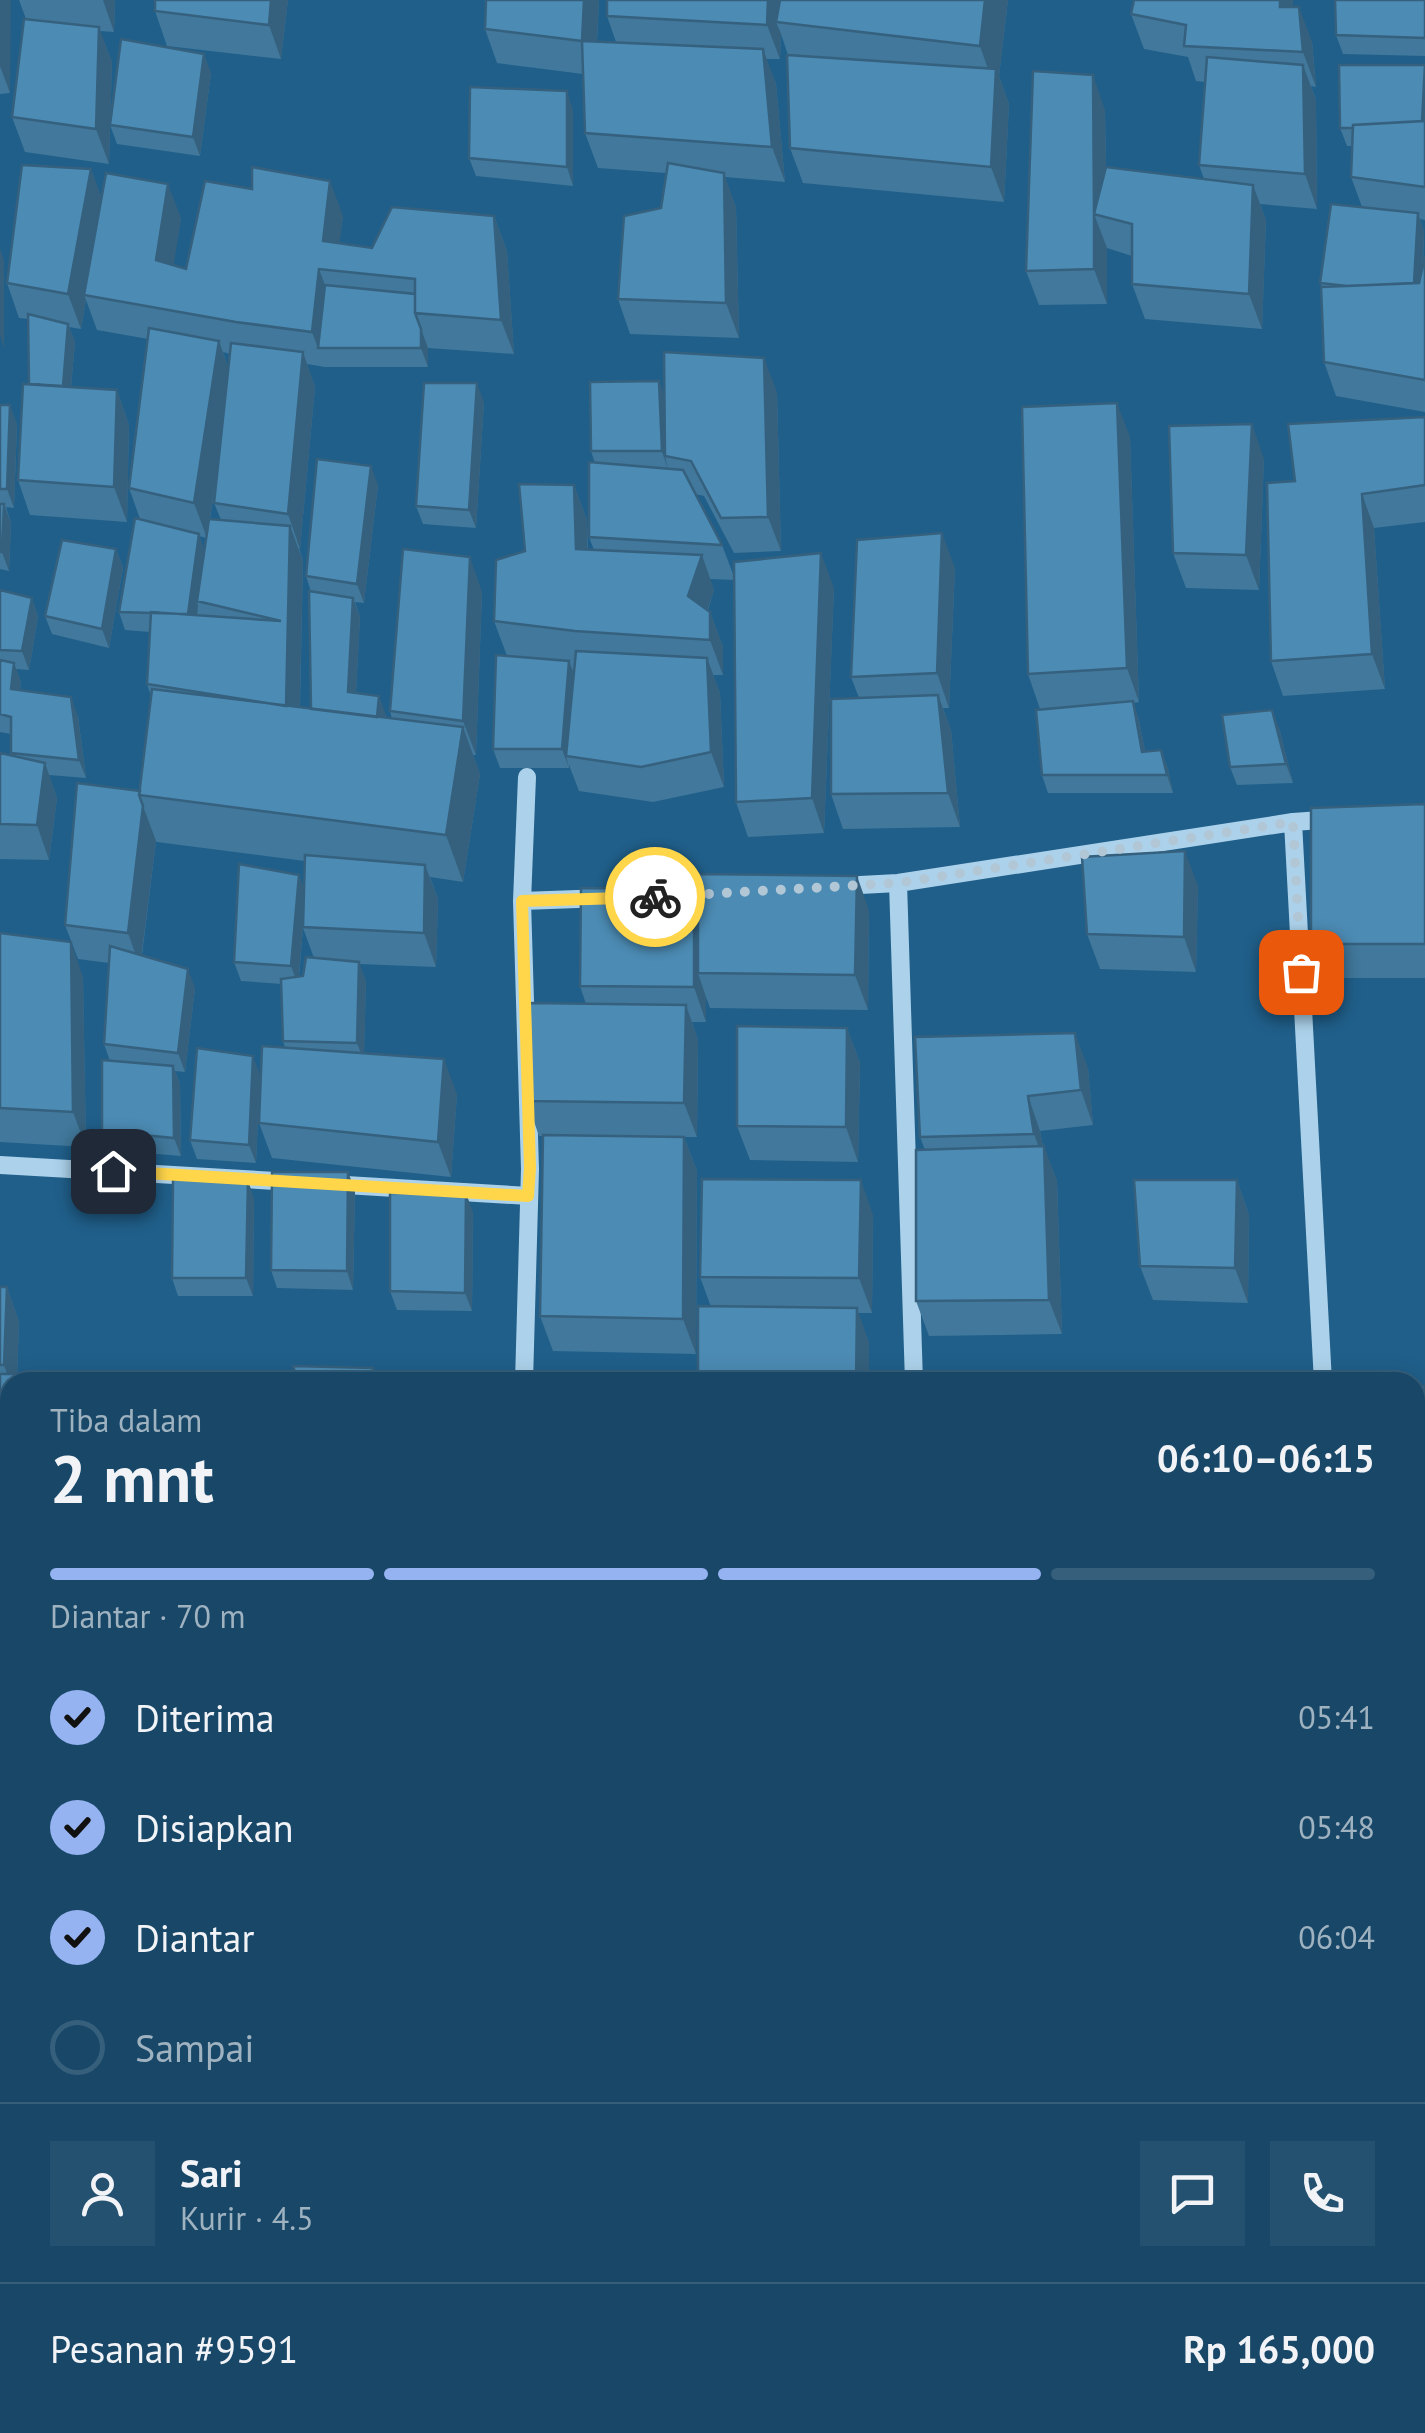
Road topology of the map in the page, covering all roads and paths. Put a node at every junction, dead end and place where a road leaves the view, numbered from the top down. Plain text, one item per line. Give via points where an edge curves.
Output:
1 (527, 777) dead end
2 (1350, 818) edge
3 (1293, 822) junction
4 (898, 883) junction
5 (824, 887) edge
6 (620, 898) edge
7 (522, 901) junction
8 (0, 1165) edge
9 (528, 1196) junction
10 (524, 1372) edge
11 (914, 1372) edge
12 (1322, 1372) edge

1 - 7 street
2 - 3 street
3 - 4 street
3 - 12 street
4 - 5 street
4 - 11 street
6 - 7 street
7 - 9 street
8 - 9 street
9 - 10 street

